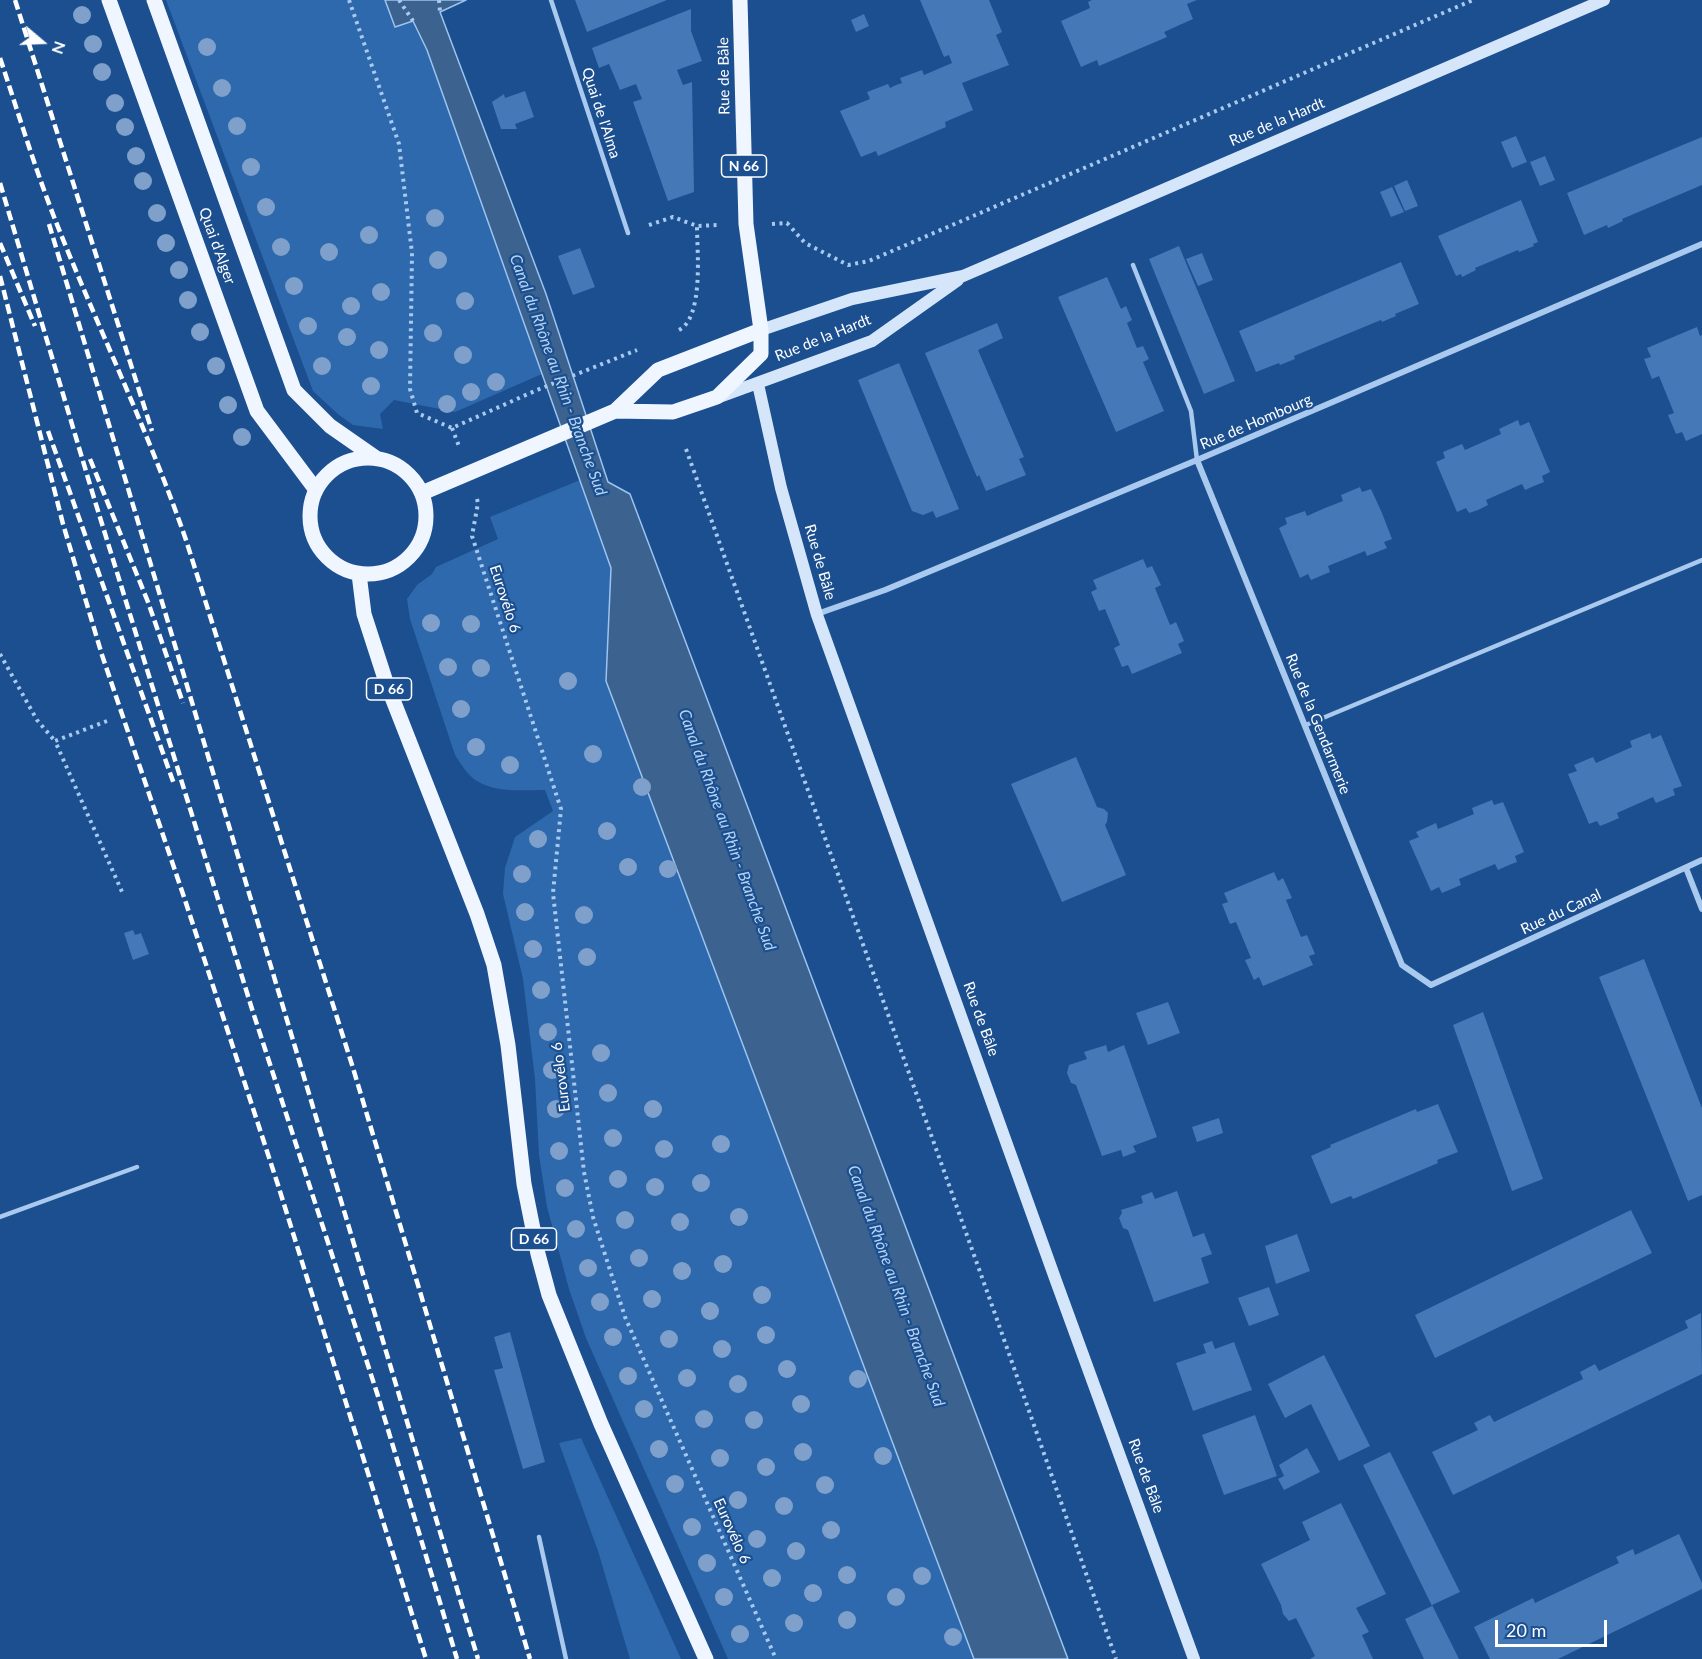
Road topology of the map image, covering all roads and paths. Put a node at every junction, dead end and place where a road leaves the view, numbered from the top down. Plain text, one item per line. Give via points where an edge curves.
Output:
1 (109, 0) edge
2 (154, 0) edge
3 (349, 0) edge
4 (399, 0) edge
5 (440, 0) edge
6 (551, 0) edge
7 (740, 0) edge
8 (1473, 0) edge
9 (1604, 0) edge
10 (440, 12) dead end
11 (413, 21) dead end
12 (746, 224) junction
13 (628, 233) joint
14 (1702, 244) edge
15 (1133, 265) dead end
16 (963, 276) junction
17 (761, 330) junction
18 (677, 332) dead end
19 (639, 350) dead end
20 (758, 384) junction
21 (717, 397) junction
22 (615, 411) junction
23 (686, 449) dead end
24 (376, 458) junction
25 (1197, 460) junction
26 (468, 472) junction
27 (316, 490) junction
28 (422, 493) junction
29 (1702, 560) edge
30 (359, 574) junction
31 (817, 615) junction
32 (0, 654) edge
33 (107, 721) dead end
34 (1306, 725) junction
35 (55, 741) junction
36 (1702, 860) edge
37 (1686, 868) junction
38 (123, 894) dead end
39 (1702, 909) edge
40 (1431, 985) joint
41 (137, 1167) dead end
42 (0, 1217) edge
43 (539, 1537) dead end
44 (566, 1659) edge
45 (706, 1659) edge
46 (776, 1659) edge
47 (1116, 1659) edge
48 (1194, 1659) edge

1 - 27 main road, Quai d'Alger via 257,411
2 - 24 main road, Quai d'Alger via 294,390 330,426
3 - 19 path via 399,144 412,253 411,389 417,413 452,428
4 - 11 path
5 - 10 path
6 - 13 lane, Quai de l'Alma
7 - 12 main road, Rue de Bâle / N 66
8 - 12 path via 868,261 849,266 805,243 787,224
9 - 16 street, Rue de la Hardt
12 - 17 main road, Rue de Bâle / N 66
13 - 18 path via 674,217 697,226 696,302 686,327
14 - 25 street, Rue de Hombourg
15 - 25 lane via 1191,411
16 - 17 street, Rue de la Hardt via 852,299
16 - 20 street, Rue de la Hardt via 872,341
17 - 21 main road, Rue de la Hardt via 761,354
17 - 22 main road, Rue de la Hardt via 658,370
20 - 21 street, Rue de la Hardt
20 - 31 street, Rue de Bâle via 781,488
21 - 22 main road, Rue de la Hardt via 673,412
22 - 26 main road
23 - 47 path
24 - 27 main road via 340,464
24 - 28 main road via 394,463
25 - 31 street, Rue de Hombourg
25 - 34 street, Rue de la Gendarmerie
26 - 28 main road
26 - 46 path, Eurovélo 6 via 478,503 472,536 561,809 552,893 584,1172 593,1217 625,1317
27 - 30 main road via 310,507 316,543 327,558
28 - 30 main road via 425,524 410,556 378,573
29 - 34 lane
30 - 45 main road, D 66 via 364,614 386,681 494,965 508,1044 524,1184 549,1295 605,1433
31 - 48 street, Rue de Bâle
32 - 35 path via 37,720
33 - 35 path
34 - 40 street, Rue de la Gendarmerie via 1402,965
35 - 38 path
36 - 37 street, Rue du Canal
37 - 39 street
37 - 40 street, Rue du Canal
41 - 42 lane
43 - 44 lane

